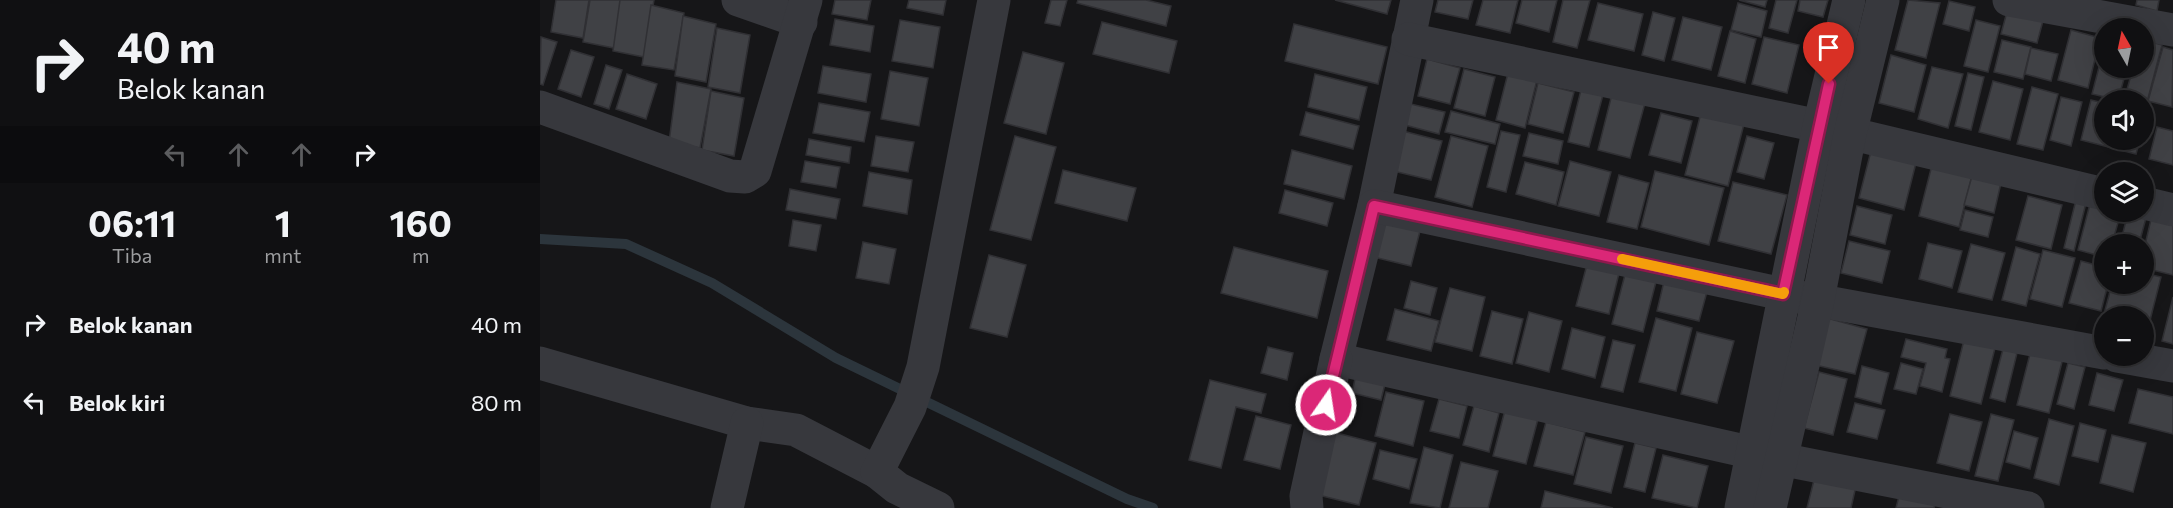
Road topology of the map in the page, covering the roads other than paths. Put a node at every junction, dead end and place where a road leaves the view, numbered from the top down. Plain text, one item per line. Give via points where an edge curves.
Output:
1 (738, 0) edge
2 (994, 0) edge
3 (1417, 0) edge
4 (1849, 0) edge
5 (1883, 0) edge
6 (2009, 0) edge
7 (803, 11) edge
8 (2173, 30) edge
9 (1408, 39) junction
10 (540, 107) edge
11 (1819, 126) junction
12 (1850, 134) junction
13 (2094, 192) edge
14 (2154, 205) edge
15 (1374, 206) junction
16 (2173, 210) edge
17 (1783, 294) junction
18 (1818, 300) junction
19 (2094, 351) edge
20 (1336, 359) junction
21 (540, 363) edge
22 (2154, 363) edge
23 (2173, 366) edge
24 (747, 423) junction
25 (1766, 455) junction
26 (891, 489) edge
27 (727, 508) edge
28 (938, 508) edge
29 (1307, 508) edge
30 (1741, 508) edge
31 (1770, 508) edge
32 (2028, 508) edge

1 - 7 street
2 - 26 street via 923,367
3 - 9 street
4 - 11 street
5 - 12 street
6 - 8 street
7 - 10 street via 755,171 745,177 730,176
9 - 11 street
9 - 15 street
11 - 12 street
11 - 17 street
12 - 13 street
12 - 18 street
14 - 16 street
15 - 17 street
15 - 20 street
17 - 18 street
17 - 25 street
18 - 19 street
18 - 25 street
20 - 25 street
20 - 29 street via 1306,496
21 - 24 street
22 - 23 street
24 - 26 street via 796,430
24 - 27 street
25 - 30 street
25 - 31 street
25 - 32 street
26 - 28 street

